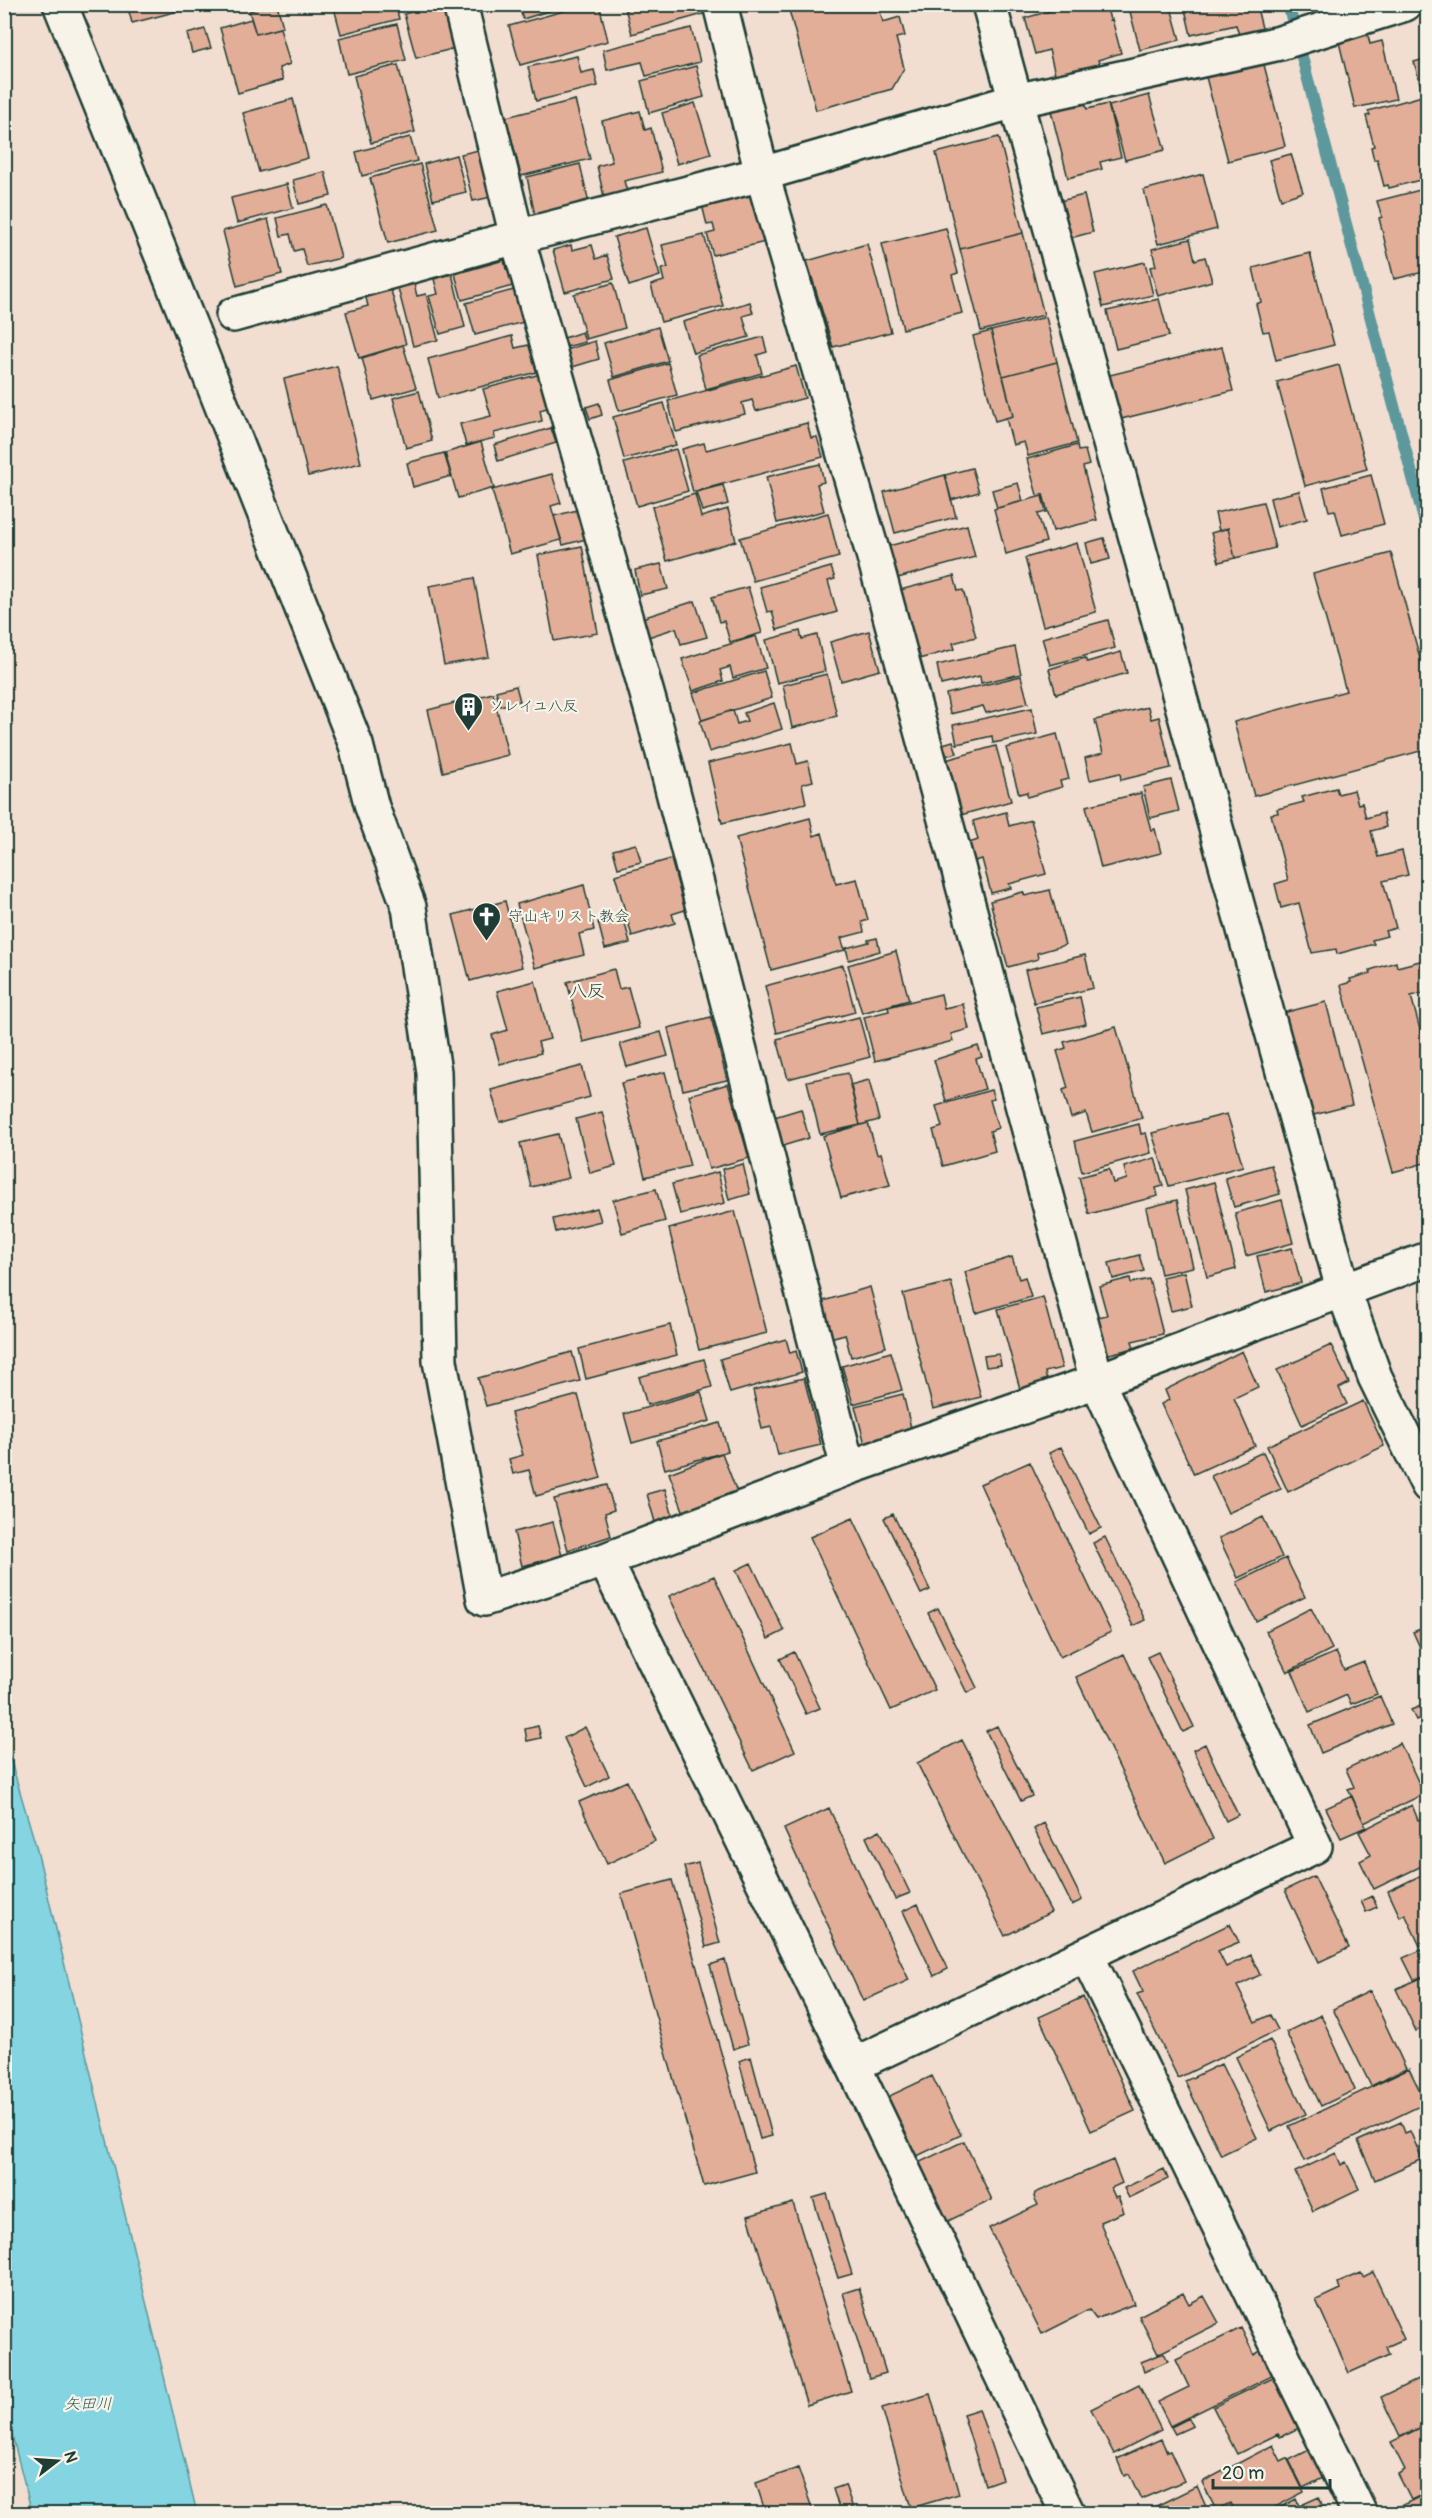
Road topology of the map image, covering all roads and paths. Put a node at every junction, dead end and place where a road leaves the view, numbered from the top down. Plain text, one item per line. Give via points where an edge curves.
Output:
1 (60, 4) edge
2 (460, 4) edge
3 (720, 4) edge
4 (989, 4) edge
5 (1405, 4) edge
6 (1015, 101) junction
7 (762, 174) junction
8 (517, 237) junction
9 (233, 315) dead end
10 (1428, 1259) edge
11 (1343, 1289) junction
12 (1097, 1381) junction
13 (848, 1468) junction
14 (1428, 1485) edge
15 (605, 1560) junction
16 (1087, 1956) junction
17 (853, 2065) junction
18 (1068, 2514) edge
19 (1360, 2514) edge

1 - 15 street via 356,745 372,807 409,907 434,1072 440,1361 484,1599
2 - 8 street
3 - 7 street
4 - 6 street
5 - 6 street via 1280,43
6 - 7 street
6 - 11 street
7 - 8 street
7 - 12 street via 876,564
8 - 9 street
8 - 13 street via 655,722
10 - 11 street
11 - 12 street
11 - 14 street via 1375,1377
12 - 13 street
12 - 16 street via 1315,1846
13 - 15 street
15 - 17 street
16 - 17 street
16 - 19 street
17 - 18 street

